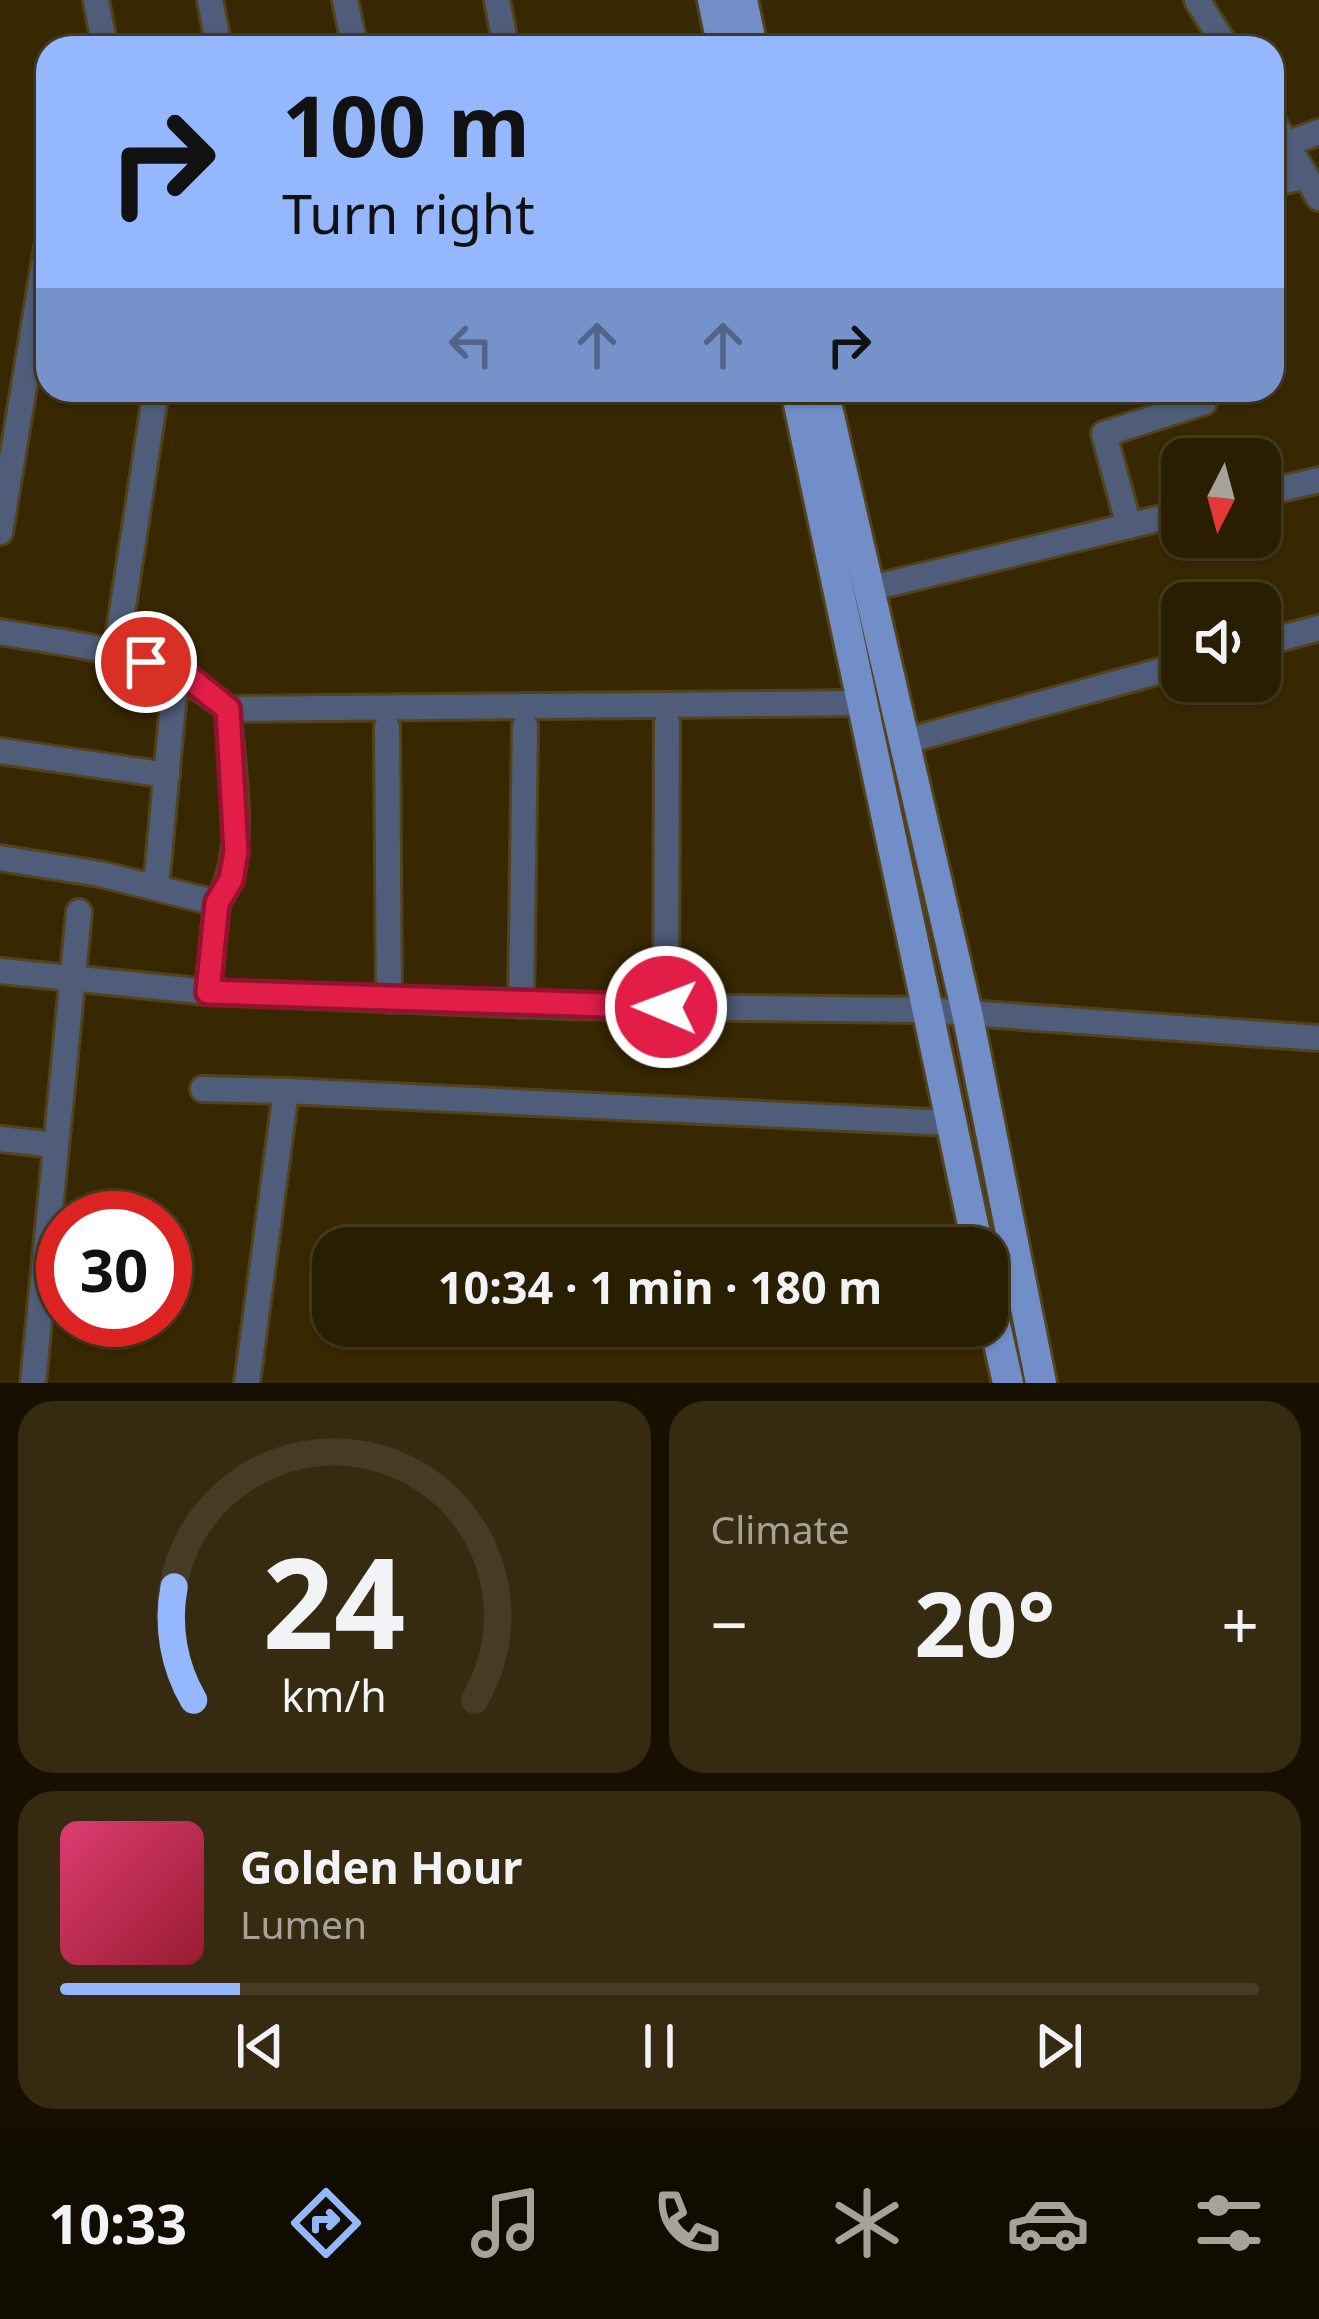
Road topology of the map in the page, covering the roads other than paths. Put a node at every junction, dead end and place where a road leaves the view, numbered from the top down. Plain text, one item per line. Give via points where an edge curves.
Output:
1 (96, 0) edge
2 (210, 0) edge
3 (345, 0) edge
4 (497, 0) edge
5 (713, 0) edge
6 (742, 0) edge
7 (1197, 0) edge
8 (103, 36) edge
9 (217, 36) edge
10 (353, 36) edge
11 (504, 36) edge
12 (720, 36) edge
13 (750, 36) edge
14 (1220, 36) edge
15 (1319, 132) edge
16 (1284, 139) edge
17 (1287, 144) junction
18 (1313, 187) edge
19 (36, 314) edge
20 (155, 402) edge
21 (799, 402) edge
22 (826, 402) edge
23 (1204, 402) dead end
24 (1319, 480) edge
25 (1281, 489) edge
26 (1161, 518) edge
27 (1130, 526) junction
28 (0, 532) edge
29 (868, 590) junction
30 (1319, 628) edge
31 (0, 632) edge
32 (1281, 638) edge
33 (116, 652) junction
34 (1161, 671) edge
35 (176, 672) junction
36 (862, 703) junction
37 (228, 709) junction
38 (667, 723) dead end
39 (525, 725) dead end
40 (387, 727) dead end
41 (903, 742) junction
42 (0, 751) edge
43 (166, 775) junction
44 (0, 858) edge
45 (156, 887) junction
46 (217, 903) junction
47 (79, 911) dead end
48 (0, 971) edge
49 (71, 981) junction
50 (208, 992) junction
51 (389, 1000) junction
52 (521, 1005) junction
53 (666, 1007) junction
54 (926, 1010) junction
55 (968, 1017) junction
56 (1319, 1038) edge
57 (203, 1089) dead end
58 (286, 1091) junction
59 (951, 1123) junction
60 (0, 1139) edge
61 (55, 1145) junction
62 (973, 1227) edge
63 (999, 1347) edge
64 (33, 1383) edge
65 (248, 1383) edge
66 (1007, 1383) edge
67 (1041, 1383) edge

1 - 8 street
2 - 9 street
3 - 10 street
4 - 11 street
5 - 12 main road
6 - 13 main road
7 - 14 street
15 - 17 street
16 - 17 street
17 - 18 street
19 - 28 street
20 - 33 street
21 - 36 main road
22 - 29 main road
23 - 27 street via 1104,434
24 - 25 street
26 - 27 street
27 - 29 street
29 - 41 main road
30 - 32 street
31 - 33 street
33 - 35 street
34 - 41 street
35 - 37 street
35 - 43 street
36 - 37 street
36 - 54 main road
37 - 46 street via 236,852
38 - 53 street
39 - 52 street
40 - 51 street
41 - 55 main road
42 - 43 street
43 - 45 street
44 - 45 street
45 - 46 street
46 - 50 street
47 - 49 street
48 - 49 street
49 - 50 street
49 - 61 street
50 - 51 street
51 - 52 street
52 - 53 street
53 - 54 street
54 - 55 street
54 - 59 main road
55 - 56 street
55 - 67 main road
57 - 58 street
58 - 59 street
58 - 65 street
59 - 62 main road
60 - 61 street
61 - 64 street
63 - 66 main road

